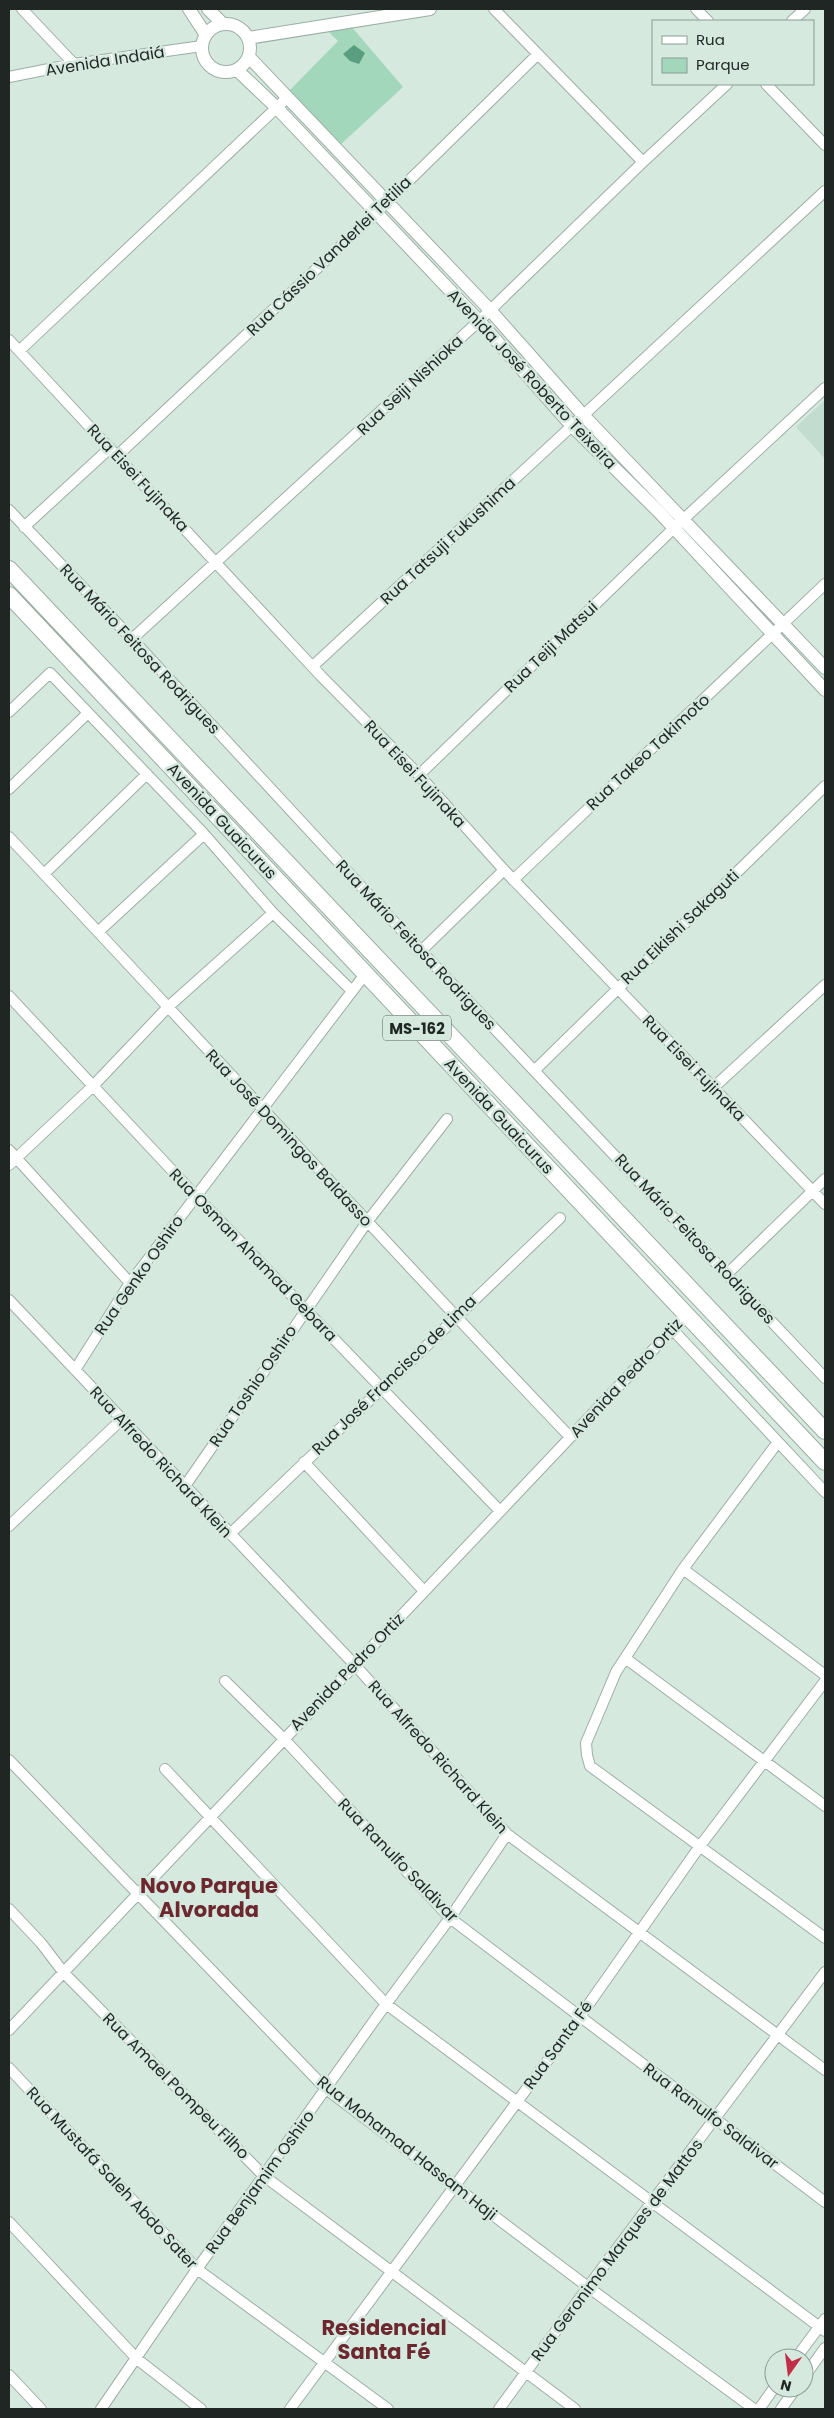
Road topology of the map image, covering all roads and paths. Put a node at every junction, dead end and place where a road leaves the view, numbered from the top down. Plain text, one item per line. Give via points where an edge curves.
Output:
1 (22, 9) edge
2 (189, 9) edge
3 (208, 9) edge
4 (430, 9) edge
5 (494, 9) edge
6 (696, 9) edge
7 (805, 9) edge
8 (372, 13) edge
9 (707, 20) edge
10 (793, 20) edge
11 (223, 24) junction
12 (248, 38) junction
13 (204, 41) junction
14 (537, 55) junction
15 (249, 56) junction
16 (74, 64) junction
17 (237, 70) junction
18 (9, 77) edge
19 (726, 85) edge
20 (767, 85) edge
21 (288, 97) junction
22 (277, 108) junction
23 (825, 145) edge
24 (642, 162) junction
25 (825, 191) edge
26 (387, 202) junction
27 (376, 213) junction
28 (490, 310) junction
29 (479, 321) junction
30 (9, 340) edge
31 (19, 351) junction
32 (825, 388) edge
33 (583, 415) junction
34 (572, 426) junction
35 (114, 452) junction
36 (9, 510) edge
37 (685, 520) junction
38 (24, 526) junction
39 (673, 529) junction
40 (218, 563) junction
41 (9, 569) edge
42 (825, 584) edge
43 (9, 595) edge
44 (782, 624) junction
45 (772, 635) junction
46 (132, 639) junction
47 (313, 666) junction
48 (825, 668) edge
49 (825, 690) edge
50 (9, 712) edge
51 (88, 713) junction
52 (147, 774) junction
53 (419, 775) junction
54 (825, 786) edge
55 (9, 788) edge
56 (204, 834) junction
57 (9, 837) edge
58 (504, 870) junction
59 (44, 874) junction
60 (513, 880) junction
61 (273, 913) junction
62 (98, 932) junction
63 (421, 952) junction
64 (366, 973) junction
65 (825, 985) edge
66 (616, 988) junction
67 (351, 990) junction
68 (9, 996) edge
69 (168, 1007) junction
70 (535, 1070) junction
71 (94, 1086) junction
72 (713, 1088) junction
73 (263, 1108) junction
74 (447, 1119) dead end
75 (9, 1150) edge
76 (13, 1162) edge
77 (825, 1179) edge
78 (813, 1190) junction
79 (195, 1195) junction
80 (825, 1204) edge
81 (560, 1218) dead end
82 (367, 1222) junction
83 (727, 1274) junction
84 (130, 1283) junction
85 (9, 1300) edge
86 (305, 1310) junction
87 (687, 1314) junction
88 (455, 1316) junction
89 (672, 1330) junction
90 (75, 1370) junction
91 (825, 1378) edge
92 (381, 1388) junction
93 (122, 1420) junction
94 (825, 1431) edge
95 (570, 1437) junction
96 (778, 1442) junction
97 (304, 1462) junction
98 (825, 1462) edge
99 (184, 1486) junction
100 (825, 1492) edge
101 (500, 1511) junction
102 (9, 1526) edge
103 (230, 1534) junction
104 (683, 1569) junction
105 (424, 1591) junction
106 (625, 1658) junction
107 (354, 1664) junction
108 (825, 1675) edge
109 (225, 1681) dead end
110 (825, 1681) edge
111 (284, 1739) junction
112 (9, 1760) edge
113 (763, 1761) junction
114 (165, 1769) dead end
115 (825, 1806) edge
116 (210, 1816) junction
117 (507, 1834) junction
118 (700, 1846) junction
119 (137, 1893) junction
120 (9, 1909) edge
121 (450, 1918) junction
122 (638, 1931) junction
123 (825, 1938) edge
124 (825, 1972) edge
125 (64, 1973) junction
126 (386, 2004) junction
127 (579, 2018) junction
128 (9, 2030) edge
129 (778, 2035) junction
130 (9, 2068) edge
131 (825, 2070) edge
132 (326, 2089) junction
133 (517, 2102) junction
134 (715, 2119) junction
135 (264, 2176) junction
136 (454, 2185) junction
137 (653, 2201) junction
138 (825, 2202) edge
139 (9, 2222) edge
140 (197, 2269) junction
141 (391, 2270) junction
142 (588, 2288) junction
143 (823, 2326) edge
144 (804, 2348) edge
145 (825, 2348) edge
146 (137, 2359) junction
147 (324, 2363) junction
148 (814, 2363) edge
149 (526, 2372) junction
150 (9, 2375) edge
151 (766, 2398) edge
152 (789, 2398) edge
153 (41, 2409) edge
154 (101, 2409) edge
155 (201, 2409) edge
156 (290, 2409) edge
157 (388, 2409) edge
158 (500, 2409) edge
159 (576, 2409) edge
160 (754, 2409) edge
161 (758, 2409) edge
162 (781, 2409) edge

1 - 16 street
2 - 13 street
3 - 11 street
4 - 8 street
5 - 14 street
6 - 9 street
7 - 10 street
8 - 12 street
11 - 12 street via 242,30
11 - 13 street via 214,28
12 - 15 street
13 - 16 street, Avenida Indaiá
13 - 17 street via 206,60 216,70
14 - 24 street
14 - 26 street, Rua Cássio Vanderlei Tetilia
15 - 17 street
15 - 21 street, Avenida José Roberto Teixeira
16 - 18 street, Avenida Indaiá
17 - 22 street, Avenida José Roberto Teixeira
19 - 24 street, Rua Seiji Nishioka
20 - 23 street
21 - 22 street
21 - 26 street, Avenida José Roberto Teixeira
22 - 27 street, Avenida José Roberto Teixeira
22 - 31 street
24 - 28 street, Rua Seiji Nishioka
25 - 33 street, Rua Tatsuji Fukushima
26 - 27 street, Rua Cássio Vanderlei Tetilia
26 - 28 street, Avenida José Roberto Teixeira
27 - 29 street, Avenida José Roberto Teixeira
27 - 35 street, Rua Cássio Vanderlei Tetilia
28 - 29 street, Rua Seiji Nishioka
28 - 33 street, Avenida José Roberto Teixeira
29 - 34 street, Avenida José Roberto Teixeira
29 - 40 street, Rua Seiji Nishioka
30 - 31 street, Rua Eisei Fujinaka
31 - 35 street, Rua Eisei Fujinaka
32 - 37 street, Rua Teiji Matsui
33 - 34 street, Rua Tatsuji Fukushima
33 - 37 street, Avenida José Roberto Teixeira
34 - 39 street, Avenida José Roberto Teixeira
34 - 47 street, Rua Tatsuji Fukushima
35 - 38 street, Rua Cássio Vanderlei Tetilia
35 - 40 street, Rua Eisei Fujinaka
36 - 38 street, Rua Mário Feitosa Rodrigues
37 - 39 street, Rua Teiji Matsui
37 - 44 street, Avenida José Roberto Teixeira
38 - 46 street, Rua Mário Feitosa Rodrigues
39 - 45 street, Avenida José Roberto Teixeira
39 - 53 street, Rua Teiji Matsui
40 - 46 street, Rua Seiji Nishioka
40 - 47 street, Rua Eisei Fujinaka
41 - 94 main road, Avenida Guaicurus / MS-162
42 - 44 street, Rua Takeo Takimoto
43 - 64 main road, Avenida Guaicurus / MS-162
44 - 45 street, Rua Takeo Takimoto
44 - 48 street, Avenida José Roberto Teixeira
45 - 49 street, Avenida José Roberto Teixeira
45 - 60 street, Rua Takeo Takimoto
46 - 63 street, Rua Mário Feitosa Rodrigues
47 - 53 street, Rua Eisei Fujinaka
50 - 51 street via 50,673
51 - 52 street
51 - 55 street
52 - 56 street
52 - 59 street
53 - 58 street, Rua Eisei Fujinaka
54 - 66 street, Rua Eikishi Sakaguti
56 - 61 street
56 - 62 street
57 - 59 street, Rua José Domingos Baldasso
58 - 60 street, Rua Eisei Fujinaka
58 - 63 street
59 - 62 street, Rua José Domingos Baldasso
60 - 66 street, Rua Eisei Fujinaka
61 - 67 street
61 - 69 street
62 - 69 street, Rua José Domingos Baldasso
63 - 70 street, Rua Mário Feitosa Rodrigues
64 - 67 street, Rua Genko Oshiro
64 - 87 main road, Avenida Guaicurus / MS-162
65 - 72 street
66 - 70 street, Rua Eikishi Sakaguti
66 - 72 street, Rua Eisei Fujinaka
67 - 73 street, Rua Genko Oshiro
68 - 71 street, Rua Osman Ahamad Gebara
69 - 71 street
69 - 73 street, Rua José Domingos Baldasso
70 - 83 street, Rua Mário Feitosa Rodrigues
71 - 76 street
71 - 79 street, Rua Osman Ahamad Gebara
72 - 78 street, Rua Eisei Fujinaka
73 - 79 street, Rua Genko Oshiro
73 - 82 street, Rua José Domingos Baldasso
74 - 82 street, Rua Toshio Oshiro
75 - 76 street
76 - 84 street
77 - 78 street
78 - 80 street, Rua Eisei Fujinaka
78 - 83 street
79 - 84 street, Rua Genko Oshiro
79 - 86 street, Rua Osman Ahamad Gebara
81 - 88 street, Rua José Francisco de Lima
82 - 86 street, Rua Toshio Oshiro
82 - 88 street, Rua José Domingos Baldasso
83 - 91 street, Rua Mário Feitosa Rodrigues
84 - 90 street, Rua Genko Oshiro
85 - 90 street, Rua Alfredo Richard Klein
86 - 92 street, Rua Osman Ahamad Gebara
86 - 99 street, Rua Toshio Oshiro
87 - 89 street, Avenida Pedro Ortiz
87 - 98 main road, Avenida Guaicurus / MS-162
88 - 92 street, Rua José Francisco de Lima
88 - 95 street, Rua José Domingos Baldasso
89 - 95 street, Avenida Pedro Ortiz
89 - 96 street
90 - 93 street, Rua Alfredo Richard Klein
92 - 97 street, Rua José Francisco de Lima
92 - 101 street, Rua Osman Ahamad Gebara
93 - 99 street, Rua Alfredo Richard Klein
93 - 102 street
95 - 101 street, Avenida Pedro Ortiz
96 - 100 street
96 - 104 street
97 - 103 street, Rua José Francisco de Lima
97 - 105 street
99 - 103 street, Rua Alfredo Richard Klein
101 - 105 street, Avenida Pedro Ortiz
103 - 107 street, Rua Alfredo Richard Klein
104 - 106 street
104 - 108 street
105 - 107 street, Avenida Pedro Ortiz
106 - 113 street
106 - 118 street via 586,1743 590,1766
107 - 111 street, Avenida Pedro Ortiz
107 - 117 street, Rua Alfredo Richard Klein
109 - 111 street, Rua Ranulfo Saldivar
110 - 113 street, Rua Santa Fé
111 - 116 street, Avenida Pedro Ortiz
111 - 121 street, Rua Ranulfo Saldivar
112 - 119 street, Rua Mohamad Hassam Haji
113 - 115 street
113 - 118 street, Rua Santa Fé
114 - 116 street
116 - 119 street, Avenida Pedro Ortiz
116 - 126 street
117 - 121 street, Rua Benjamim Oshiro
117 - 122 street, Rua Alfredo Richard Klein
118 - 122 street, Rua Santa Fé
118 - 123 street
119 - 125 street, Avenida Pedro Ortiz
119 - 132 street, Rua Mohamad Hassam Haji
120 - 125 street, Rua Amael Pompeu Filho
121 - 126 street, Rua Benjamim Oshiro
121 - 127 street, Rua Ranulfo Saldivar
122 - 127 street, Rua Santa Fé
122 - 129 street, Rua Alfredo Richard Klein
124 - 129 street, Rua Geronimo Marques de Mattos
125 - 128 street, Avenida Pedro Ortiz
125 - 135 street, Rua Amael Pompeu Filho
126 - 132 street, Rua Benjamim Oshiro
126 - 133 street
127 - 133 street, Rua Santa Fé
127 - 134 street, Rua Ranulfo Saldivar
129 - 131 street, Rua Alfredo Richard Klein
129 - 134 street, Rua Geronimo Marques de Mattos
130 - 140 street, Rua Mustafá Saleh Abdo Sater
132 - 135 street, Rua Benjamim Oshiro
132 - 136 street, Rua Mohamad Hassam Haji
133 - 136 street, Rua Santa Fé
133 - 137 street
134 - 137 street, Rua Geronimo Marques de Mattos
134 - 138 street, Rua Ranulfo Saldivar
135 - 140 street, Rua Benjamim Oshiro
135 - 141 street, Rua Amael Pompeu Filho
136 - 141 street, Rua Santa Fé
136 - 142 street, Rua Mohamad Hassam Haji
137 - 142 street, Rua Geronimo Marques de Mattos
137 - 143 street
139 - 146 street
140 - 146 street, Rua Benjamim Oshiro
140 - 147 street, Rua Mustafá Saleh Abdo Sater
141 - 147 street, Rua Santa Fé
141 - 149 street, Rua Amael Pompeu Filho
142 - 149 street, Rua Geronimo Marques de Mattos
142 - 160 street, Rua Mohamad Hassam Haji
143 - 144 street
145 - 148 street
146 - 154 street, Rua Benjamim Oshiro
146 - 155 street
147 - 156 street, Rua Santa Fé
147 - 157 street, Rua Mustafá Saleh Abdo Sater
149 - 158 street, Rua Geronimo Marques de Mattos
149 - 159 street, Rua Amael Pompeu Filho
150 - 153 street
151 - 161 street
152 - 162 street

